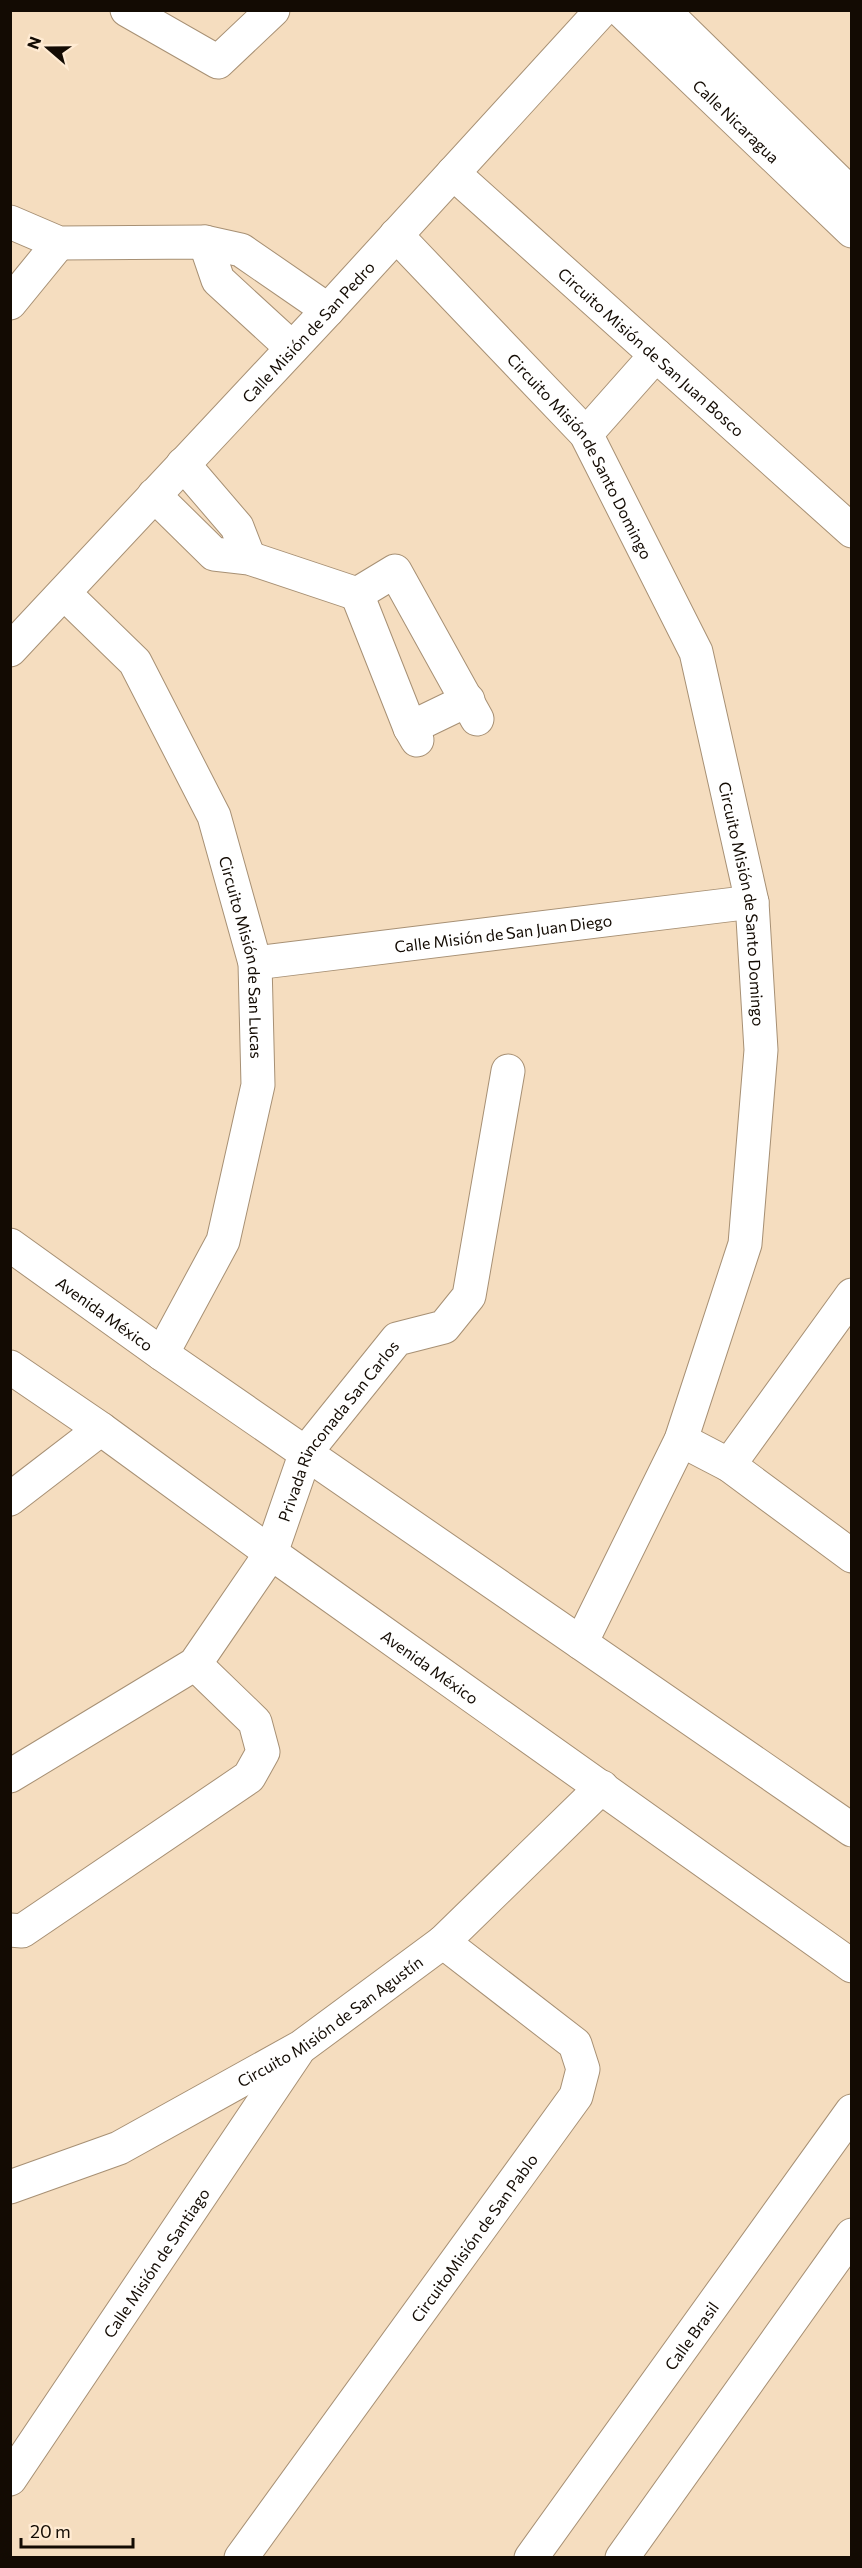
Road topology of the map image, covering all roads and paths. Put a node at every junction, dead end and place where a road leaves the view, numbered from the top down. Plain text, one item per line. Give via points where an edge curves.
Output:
1 (127, 10) edge
2 (273, 10) edge
3 (602, 10) edge
4 (621, 10) edge
5 (663, 10) edge
6 (453, 173) junction
7 (852, 195) edge
8 (10, 222) edge
9 (852, 231) edge
10 (396, 235) junction
11 (205, 242) junction
12 (59, 243) junction
13 (10, 303) edge
14 (328, 310) junction
15 (292, 348) junction
16 (657, 356) junction
17 (586, 434) junction
18 (183, 464) junction
19 (154, 495) junction
20 (852, 531) edge
21 (249, 558) junction
22 (64, 593) junction
23 (357, 594) junction
24 (17, 630) edge
25 (752, 902) junction
26 (255, 963) junction
27 (508, 1071) dead end
28 (10, 1245) edge
29 (852, 1295) edge
30 (162, 1354) junction
31 (10, 1367) edge
32 (101, 1429) junction
33 (681, 1440) junction
34 (306, 1452) junction
35 (729, 1465) junction
36 (10, 1499) edge
37 (271, 1553) junction
38 (852, 1556) edge
39 (581, 1643) junction
40 (195, 1664) junction
41 (10, 1776) edge
42 (602, 1787) junction
43 (852, 1830) edge
44 (10, 1930) edge
45 (443, 1942) junction
46 (852, 1966) edge
47 (301, 2047) junction
48 (852, 2111) edge
49 (10, 2187) edge
50 (852, 2235) edge
51 (10, 2479) edge
52 (241, 2558) edge
53 (531, 2558) edge
54 (622, 2558) edge

1 - 2 street via 219,62
3 - 6 street, Calle Misión de San Pedro
4 - 9 street, Calle Nicaragua
5 - 7 street, Calle Nicaragua
6 - 10 street, Calle Misión de San Pedro
6 - 16 street, Circuito Misión de San Juan Bosco
8 - 12 street
10 - 14 street, Calle Misión de San Pedro
10 - 17 street, Circuito Misión de Santo Domingo
11 - 12 street
11 - 14 street via 241,250
11 - 15 street via 219,280
12 - 13 street
14 - 15 street, Calle Misión de San Pedro
15 - 18 street, Calle Misión de San Pedro
16 - 17 street
16 - 20 street, Circuito Misión de San Juan Bosco
17 - 25 street, Circuito Misión de Santo Domingo via 696,652
18 - 19 street, Calle Misión de San Pedro
18 - 21 street via 237,527
19 - 21 street via 214,554
19 - 22 street, Calle Misión de San Pedro
21 - 23 street
22 - 24 street, Calle Misión de San Pedro
22 - 26 street, Circuito Misión de San Lucas via 135,662 214,816
23 - 23 street via 414,734 473,709 395,570
25 - 26 street, Calle Misión de San Juan Diego
25 - 33 street, Circuito Misión de Santo Domingo via 761,1050 745,1244
26 - 30 street, Circuito Misión de San Lucas via 258,1085 223,1241
27 - 34 street, Privada Rinconada San Carlos via 468,1296 444,1327 397,1339
28 - 30 street, Avenida México
29 - 35 street
30 - 34 street, Avenida México
31 - 32 street, Avenida México
32 - 36 street
32 - 37 street, Avenida México
33 - 35 street
33 - 39 street, Circuito Misión de Santo Domingo
34 - 37 street, Privada Rinconada San Carlos
34 - 39 street, Avenida México
35 - 38 street
37 - 40 street, Privada Rinconada San Carlos
37 - 42 street, Avenida México
39 - 43 street, Avenida México
40 - 41 street
40 - 44 street via 255,1722 263,1752 249,1777 22,1931
42 - 45 street, Circuito Misión de San Agustín
42 - 46 street, Avenida México
45 - 47 street, Circuito Misión de San Agustín
45 - 52 street, CircuitoMisión de San Pablo via 575,2044 583,2069 576,2096
47 - 49 street, Circuito Misión de San Agustín via 119,2148
47 - 51 street, Calle Misión de Santiago
48 - 53 street, Calle Brasil
50 - 54 street

